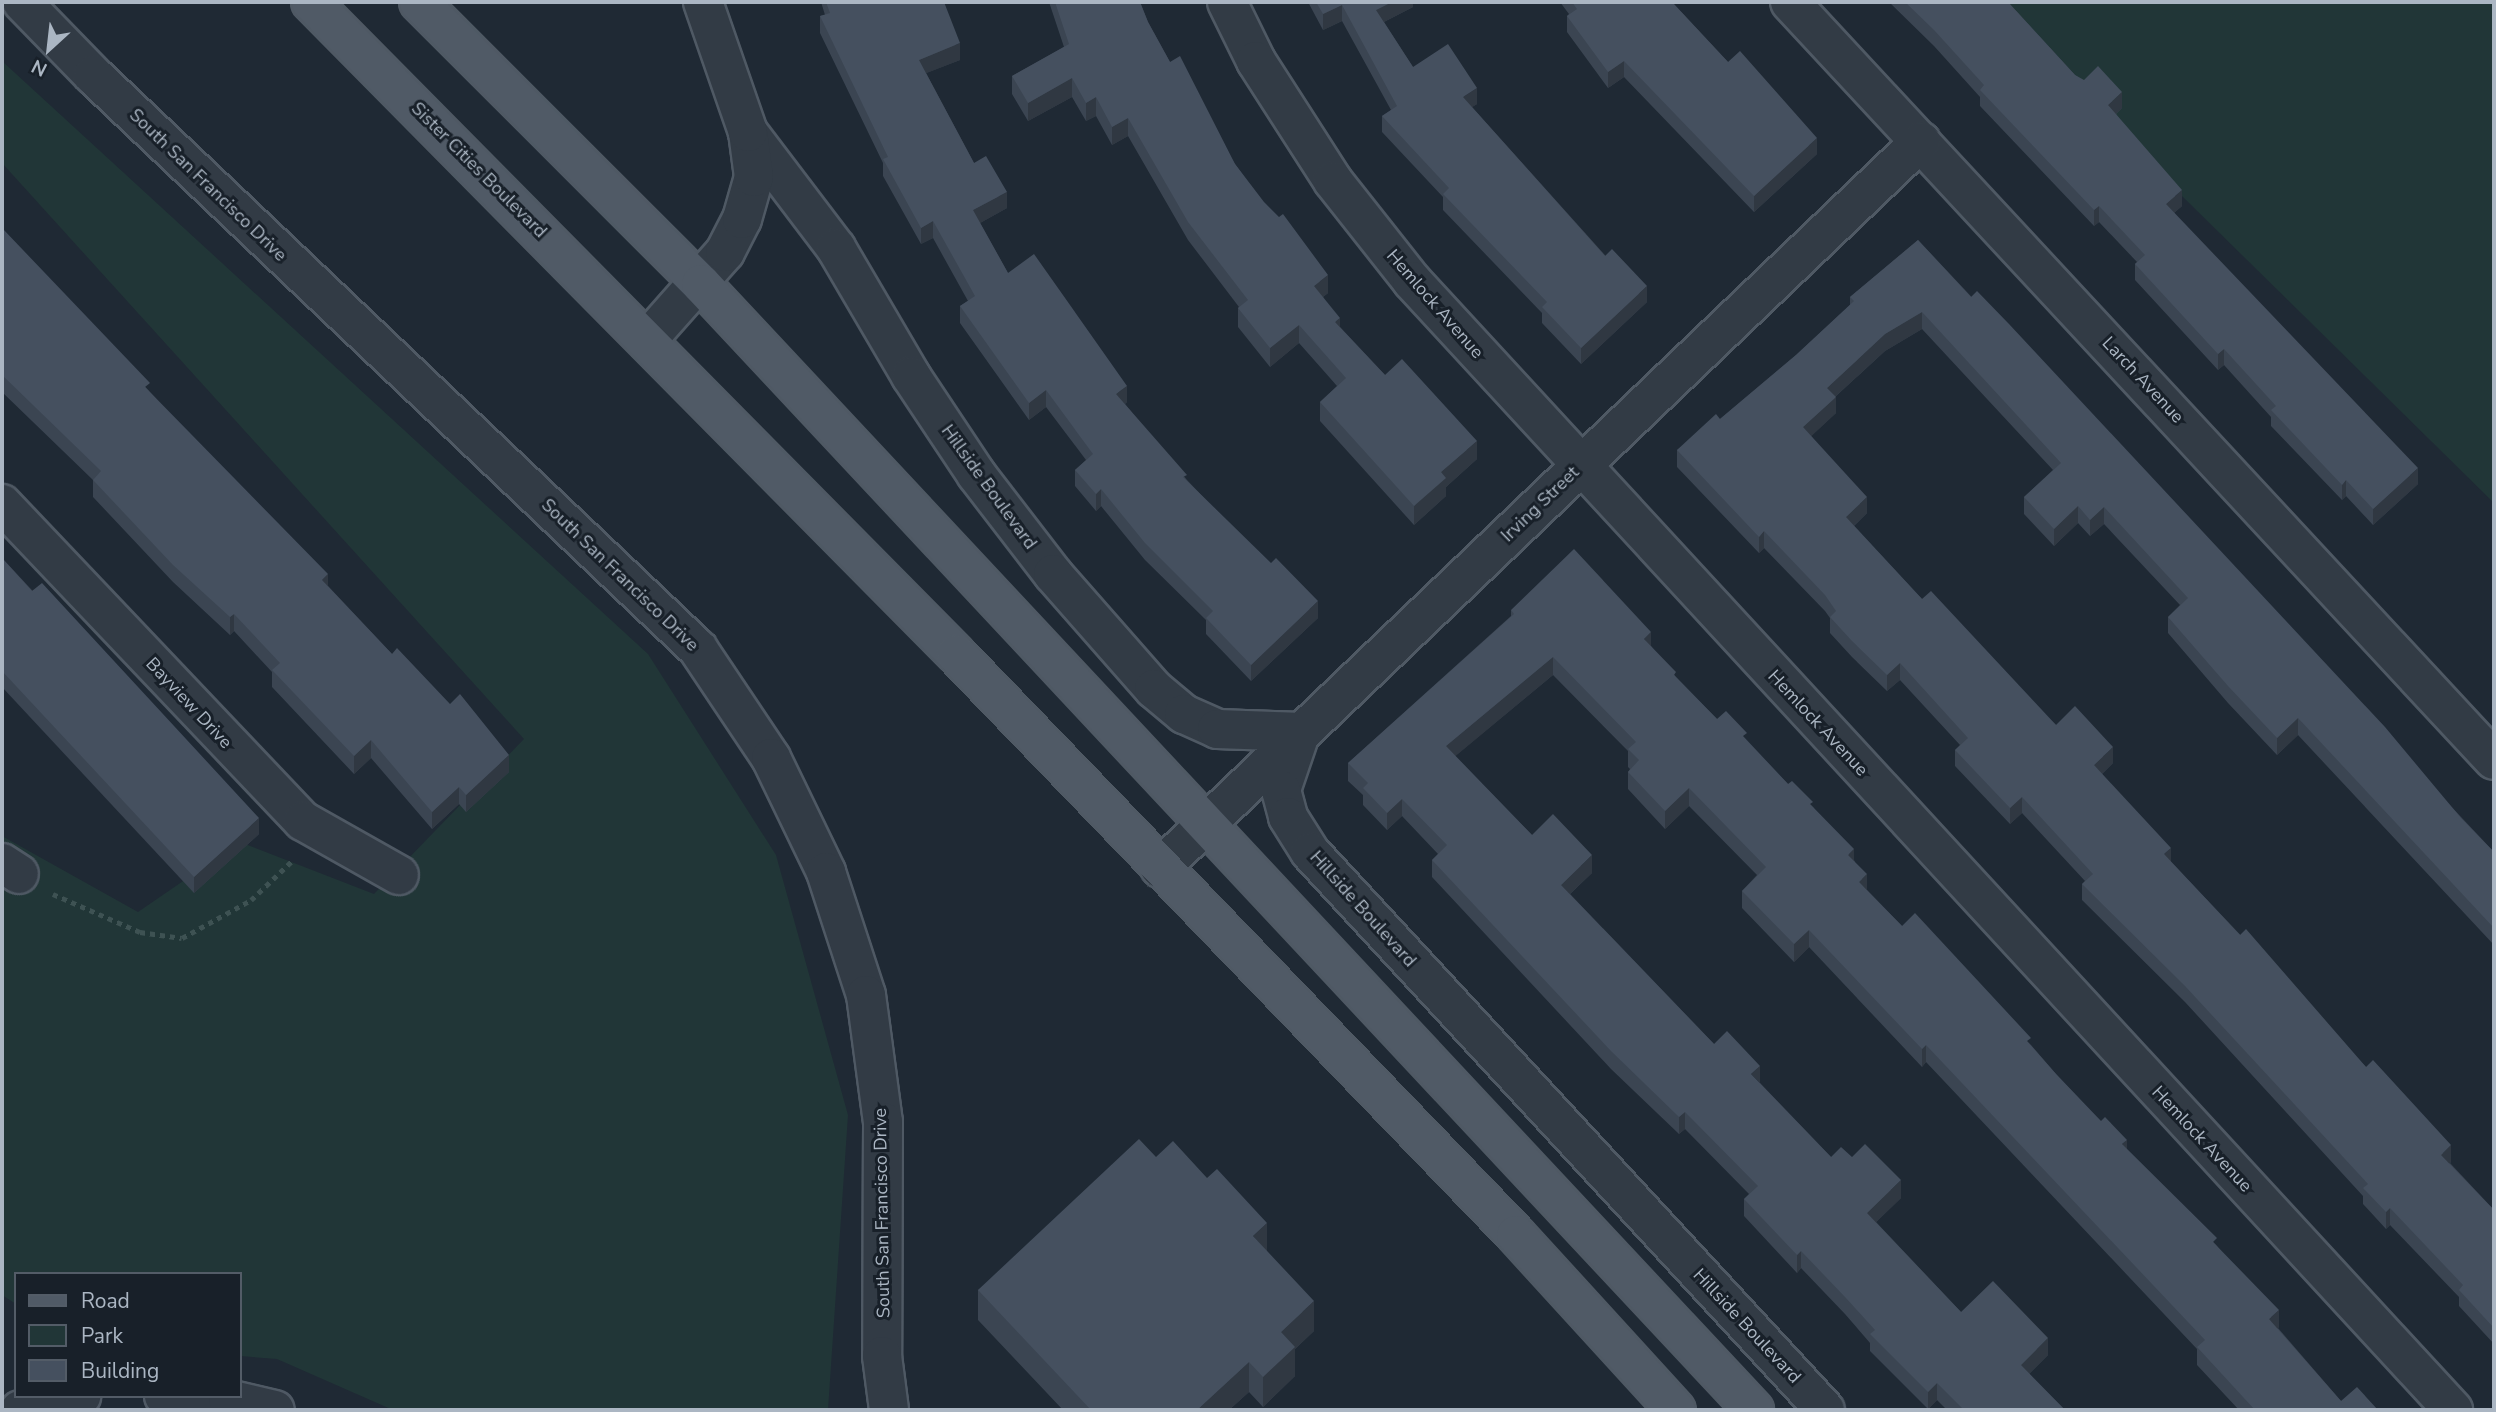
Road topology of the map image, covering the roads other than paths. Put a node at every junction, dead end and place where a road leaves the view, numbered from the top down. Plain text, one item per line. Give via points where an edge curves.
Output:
1 (22, 2) edge
2 (311, 2) edge
3 (419, 2) edge
4 (703, 2) edge
5 (1227, 2) edge
6 (1790, 2) edge
7 (748, 132) junction
8 (1921, 141) junction
9 (701, 284) junction
10 (648, 339) junction
11 (1580, 466) junction
12 (2, 504) edge
13 (1302, 732) junction
14 (2494, 760) edge
15 (1208, 822) junction
16 (1160, 868) junction
17 (399, 875) dead end
18 (72, 1398) edge
19 (207, 1398) edge
20 (20, 1410) edge
21 (275, 1410) edge
22 (889, 1410) edge
23 (1676, 1410) edge
24 (1754, 1410) edge
25 (1825, 1410) edge
26 (2452, 1410) edge

1 - 22 street, South San Francisco Drive via 698,649 771,758 826,872 866,995 883,1122 882,1356
2 - 10 main road, Sister Cities Boulevard
3 - 9 main road
4 - 7 street, Hillside Boulevard
5 - 11 street, Hemlock Avenue via 1256,61 1333,181 1412,281
6 - 8 street, Larch Avenue
7 - 9 street, Hillside Boulevard via 754,177 742,219
7 - 13 street, Hillside Boulevard via 836,248 976,474 1053,573 1154,689 1184,714 1217,729
8 - 11 street, Irving Street
8 - 14 street, Larch Avenue
9 - 10 street, Hillside Boulevard
9 - 15 main road
10 - 16 main road
11 - 13 street, Irving Street
11 - 26 street, Hemlock Avenue
12 - 17 street, Bayview Drive via 303,821
13 - 15 street, Irving Street
13 - 25 street, Hillside Boulevard via 1281,790 1288,817 1310,852
15 - 16 street, Irving Street
15 - 24 main road
16 - 23 main road via 1516,1235
18 - 20 street
19 - 21 street

